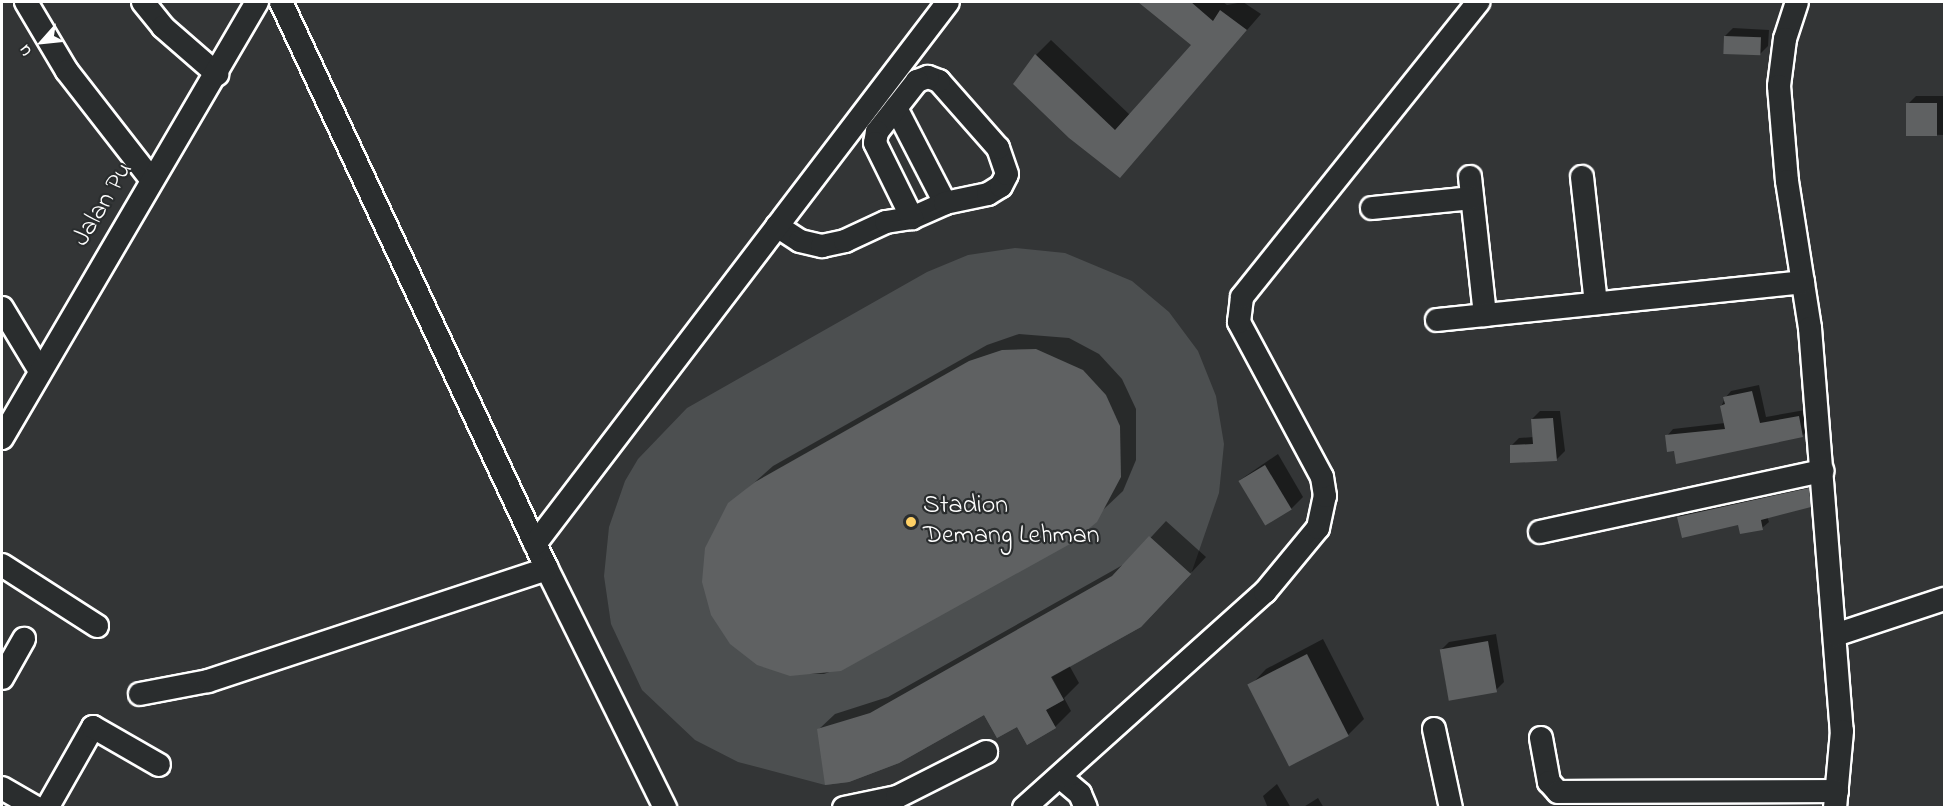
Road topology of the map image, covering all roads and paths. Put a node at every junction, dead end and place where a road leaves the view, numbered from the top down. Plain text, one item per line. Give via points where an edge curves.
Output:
1 (26, 2) edge
2 (143, 2) edge
3 (257, 2) edge
4 (281, 2) edge
5 (948, 2) edge
6 (1478, 2) edge
7 (1797, 2) edge
8 (217, 74) junction
9 (896, 108) junction
10 (1582, 177) dead end
11 (152, 180) junction
12 (945, 203) junction
13 (1372, 208) dead end
14 (912, 218) junction
15 (777, 226) junction
16 (1803, 282) junction
17 (1596, 303) junction
18 (2, 308) edge
19 (1485, 315) junction
20 (1437, 320) dead end
21 (40, 371) junction
22 (2, 438) edge
23 (1822, 471) junction
24 (1539, 532) dead end
25 (535, 544) junction
26 (2, 565) edge
27 (547, 569) junction
28 (1944, 599) edge
29 (97, 626) dead end
30 (1835, 635) junction
31 (24, 639) dead end
32 (2, 678) edge
33 (140, 694) dead end
34 (1434, 729) dead end
35 (1541, 738) dead end
36 (986, 752) dead end
37 (159, 765) dead end
38 (1060, 777) junction
39 (2, 788) edge
40 (1836, 799) edge
41 (899, 802) edge
42 (36, 807) edge
43 (47, 807) edge
44 (665, 807) edge
45 (844, 807) edge
46 (1024, 807) edge
47 (1086, 807) edge
48 (1452, 807) edge

1 - 11 street via 67,70
2 - 8 street via 163,27
3 - 8 street, Jalan Pu
4 - 25 street
5 - 15 street
6 - 38 street via 1242,297 1239,322 1322,477 1325,496 1318,528 1265,592
7 - 16 street via 1785,39 1779,86 1787,181
8 - 11 street, Jalan Pu
9 - 12 street
9 - 12 street via 917,81 928,77 939,81 998,148 1006,174 1000,186 988,194
9 - 14 street via 877,132 875,143
10 - 17 street
11 - 21 street, Jalan Pu
12 - 14 street
13 - 19 street via 1471,187
14 - 15 street via 885,222 845,242 822,246 800,241
15 - 25 street
16 - 17 street
16 - 23 street
17 - 19 street
18 - 21 street
19 - 20 street
21 - 22 street, Jalan Pu
23 - 24 street
23 - 30 street
25 - 27 street
26 - 29 street
27 - 33 street via 208,681
27 - 44 street
28 - 30 street
30 - 40 street via 1842,731
31 - 32 street
34 - 48 street
35 - 40 street via 1549,782 1558,792
36 - 41 street
37 - 43 street via 93,727
38 - 46 street
38 - 47 street via 1080,794
39 - 42 street
41 - 45 street

